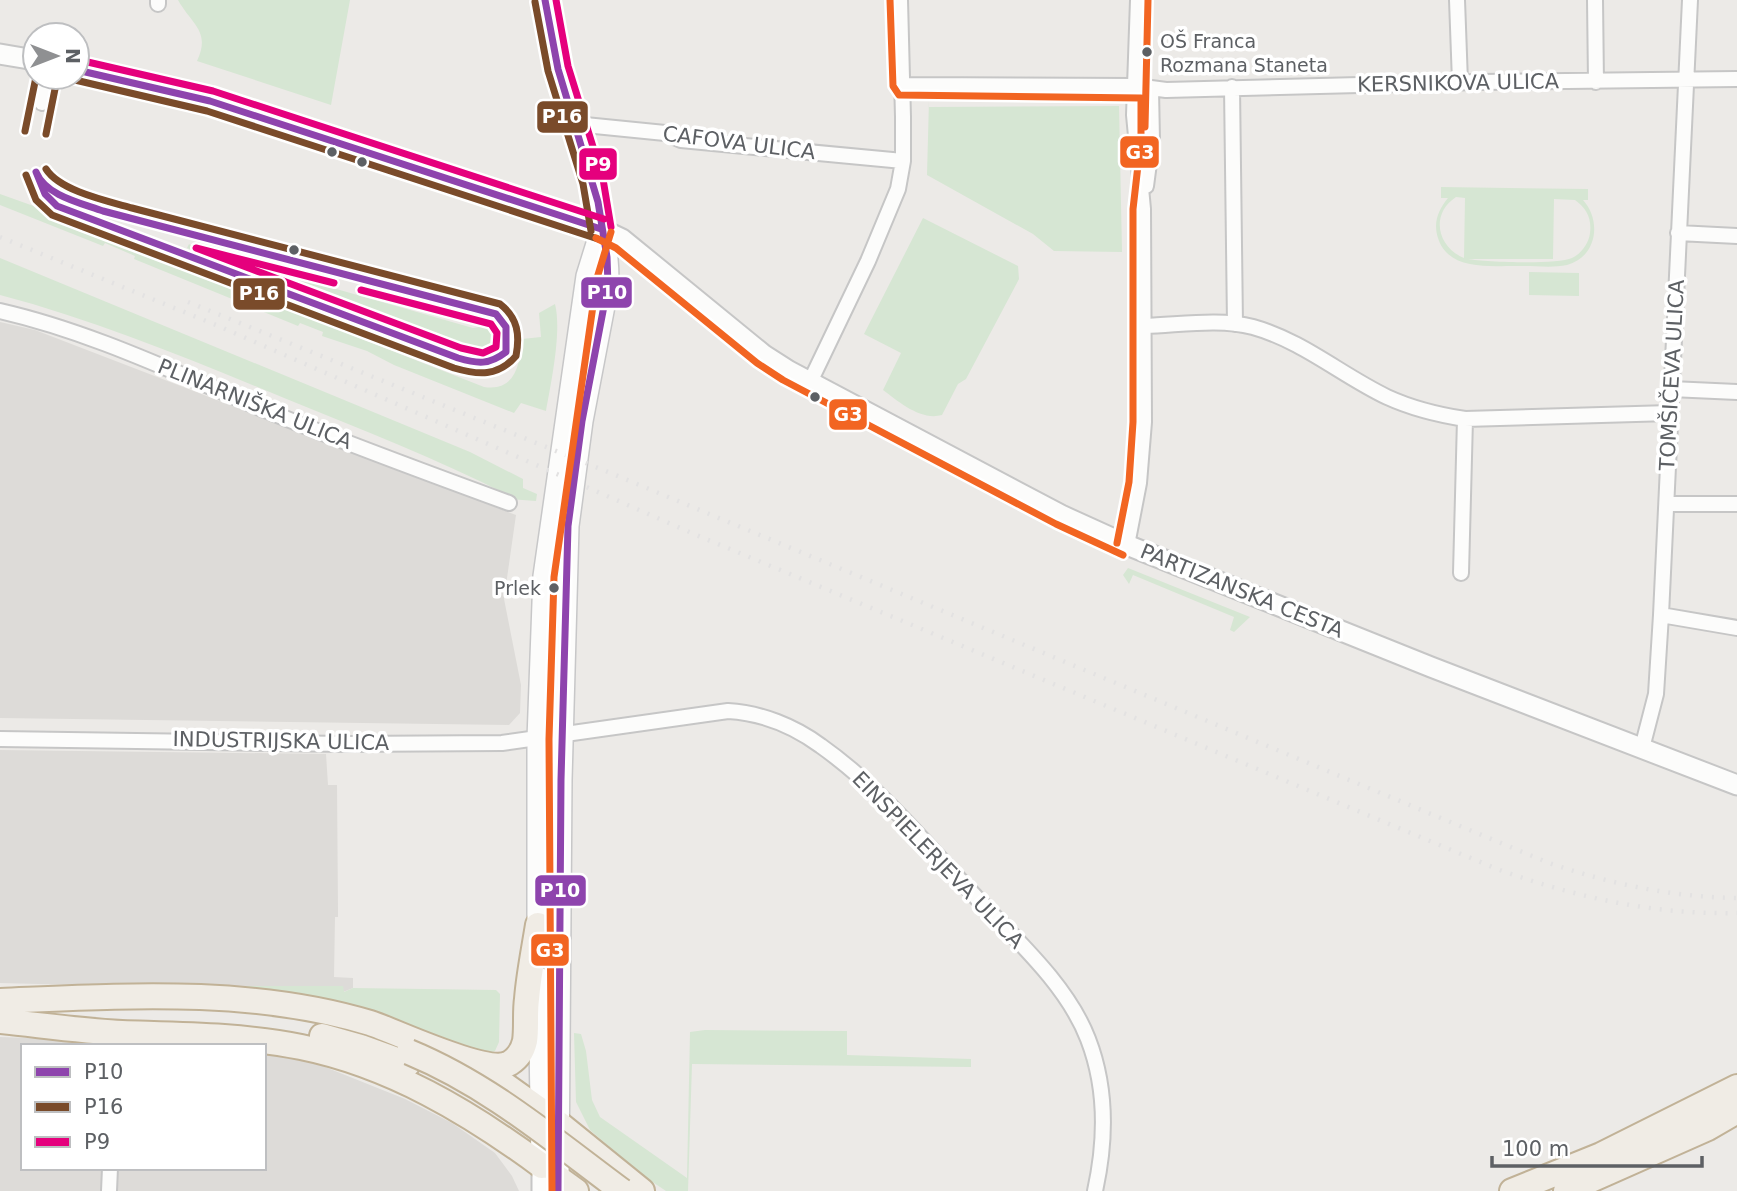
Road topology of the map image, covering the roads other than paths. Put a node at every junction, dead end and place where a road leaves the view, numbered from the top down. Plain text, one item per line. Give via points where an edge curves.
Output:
1 (545, 0) edge
2 (900, 0) edge
3 (1138, 0) edge
4 (1457, 0) edge
5 (1595, 0) edge
6 (1689, 0) edge
7 (0, 54) edge
8 (21, 58) edge
9 (91, 73) edge
10 (1686, 79) junction
11 (1737, 79) edge
12 (1460, 82) junction
13 (1596, 82) junction
14 (903, 85) junction
15 (1136, 86) junction
16 (1232, 87) junction
17 (1152, 89) junction
18 (44, 91) edge
19 (42, 103) dead end
20 (575, 124) junction
21 (902, 161) junction
22 (1143, 209) junction
23 (601, 229) junction
24 (1678, 233) junction
25 (1737, 236) edge
26 (0, 311) edge
27 (1235, 324) junction
28 (1145, 326) junction
29 (810, 382) junction
30 (1671, 389) junction
31 (1737, 392) edge
32 (1670, 413) junction
33 (1465, 419) junction
34 (509, 503) dead end
35 (1667, 504) junction
36 (1737, 504) edge
37 (1127, 545) junction
38 (1461, 573) dead end
39 (1661, 615) junction
40 (1737, 628) edge
41 (562, 735) junction
42 (0, 739) edge
43 (538, 739) junction
44 (1642, 748) junction
45 (1737, 785) edge
46 (538, 925) junction
47 (0, 1002) edge
48 (0, 1021) edge
49 (444, 1051) junction
50 (409, 1058) junction
51 (1737, 1087) edge
52 (1737, 1111) edge
53 (549, 1117) junction
54 (110, 1170) edge
55 (555, 1183) edge
56 (109, 1191) edge
57 (605, 1191) edge
58 (622, 1191) edge
59 (642, 1191) edge
60 (1095, 1191) edge
61 (1512, 1191) edge
62 (1566, 1191) edge

1 - 20 main road via 558,69
2 - 14 street
3 - 15 street
4 - 12 street
5 - 13 street
6 - 10 street, TOMŠIČEVA ULICA
7 - 8 street
9 - 23 street, PARTIZANSKA CESTA via 210,102
10 - 11 street, KERSNIKOVA ULICA
10 - 13 street, KERSNIKOVA ULICA
10 - 24 street, TOMŠIČEVA ULICA
12 - 13 street, KERSNIKOVA ULICA
12 - 16 street, KERSNIKOVA ULICA
14 - 15 street, KERSNIKOVA ULICA
14 - 21 street
15 - 17 street, KERSNIKOVA ULICA
15 - 22 street via 1134,115
16 - 17 street, KERSNIKOVA ULICA
16 - 27 street
17 - 22 street via 1152,140
18 - 19 street
20 - 21 street, CAFOVA ULICA
20 - 23 main road via 593,182
21 - 29 street via 895,200
22 - 28 street
23 - 29 street, PARTIZANSKA CESTA via 622,239 764,355
23 - 41 main road via 608,285 568,526
23 - 43 main road via 586,285 544,576
24 - 25 street
24 - 30 street, TOMŠIČEVA ULICA
26 - 34 street, PLINARNIŠKA ULICA via 119,349 281,417
27 - 28 street
27 - 33 street via 1310,351 1388,397
28 - 37 street via 1140,471
29 - 37 street, PARTIZANSKA CESTA via 1061,515
30 - 31 street
30 - 32 street, TOMŠIČEVA ULICA
32 - 33 street
32 - 35 street, TOMŠIČEVA ULICA
33 - 38 street
35 - 36 street
35 - 39 street, TOMŠIČEVA ULICA
37 - 44 street, PARTIZANSKA CESTA
39 - 40 street
39 - 44 street, TOMŠIČEVA ULICA via 1656,694
41 - 43 street, INDUSTRIJSKA ULICA
41 - 53 main road
41 - 60 street, EINSPIELERJEVA ULICA via 745,712 762,715 819,744 865,780 1051,979 1074,1010 1096,1062 1103,1108 1103,1145
42 - 43 street, INDUSTRIJSKA ULICA via 346,744
43 - 46 main road
44 - 45 street, PARTIZANSKA CESTA
46 - 49 highway via 520,1054 506,1065 493,1067
46 - 53 main road
47 - 49 highway via 120,996 270,1003 353,1018
47 - 50 highway via 271,1017 350,1034
48 - 50 highway via 177,1019 269,1026
48 - 55 highway via 228,1036 304,1047 435,1096 492,1129
49 - 53 highway via 502,1083
50 - 57 highway via 501,1112
50 - 58 highway, bridge via 468,1080 505,1103
51 - 61 highway via 1601,1155
52 - 62 highway
53 - 55 main road
53 - 59 highway
54 - 56 street

